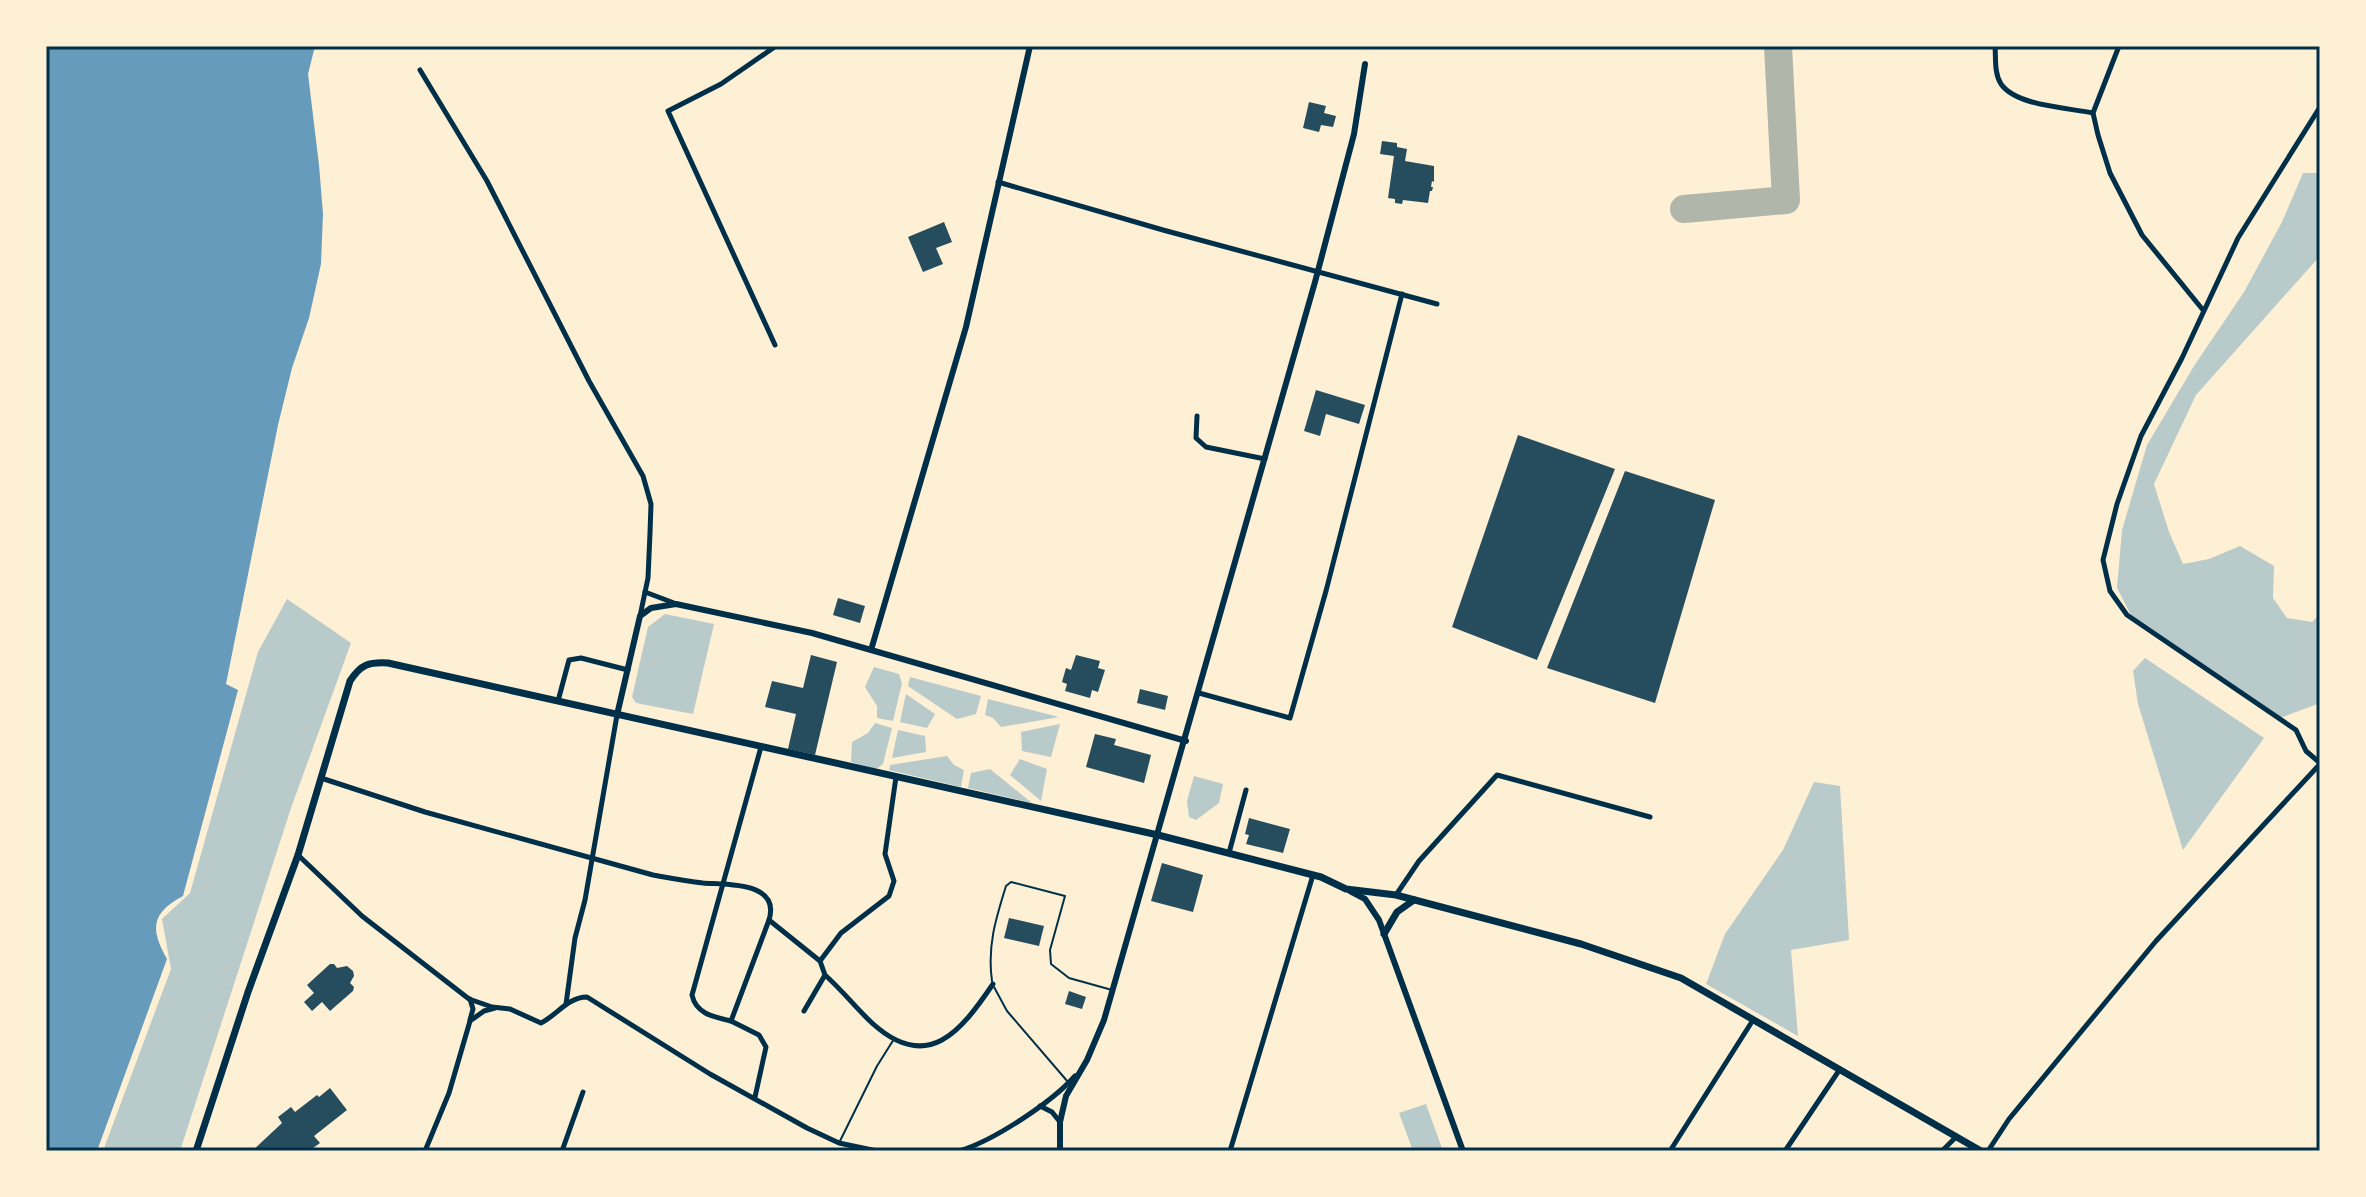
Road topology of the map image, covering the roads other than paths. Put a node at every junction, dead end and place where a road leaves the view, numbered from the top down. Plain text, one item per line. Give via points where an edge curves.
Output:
1 (776, 46) edge
2 (1030, 46) edge
3 (1995, 46) edge
4 (2119, 46) edge
5 (1365, 64) dead end
6 (420, 70) dead end
7 (2320, 107) edge
8 (2093, 113) junction
9 (998, 182) junction
10 (1317, 273) junction
11 (1402, 294) junction
12 (1437, 304) dead end
13 (2204, 310) junction
14 (775, 345) dead end
15 (1197, 416) dead end
16 (1265, 459) junction
17 (645, 592) junction
18 (676, 604) junction
19 (640, 616) junction
20 (871, 650) junction
21 (628, 670) junction
22 (1199, 693) junction
23 (558, 702) junction
24 (617, 715) junction
25 (1186, 741) junction
26 (761, 747) junction
27 (2320, 763) edge
28 (320, 777) junction
29 (896, 777) junction
30 (1246, 790) dead end
31 (1650, 817) dead end
32 (1158, 835) junction
33 (1229, 853) junction
34 (298, 855) junction
35 (592, 857) junction
36 (1313, 875) junction
37 (723, 885) junction
38 (1346, 889) junction
39 (1396, 895) junction
40 (1414, 900) junction
41 (769, 920) junction
42 (1384, 934) junction
43 (820, 961) junction
44 (825, 975) junction
45 (993, 984) junction
46 (1113, 990) junction
47 (469, 999) junction
48 (566, 1004) junction
49 (499, 1007) junction
50 (804, 1011) dead end
51 (1753, 1019) junction
52 (470, 1021) junction
53 (731, 1021) junction
54 (894, 1038) junction
55 (1840, 1068) junction
56 (1076, 1076) junction
57 (1069, 1083) junction
58 (583, 1092) dead end
59 (755, 1097) junction
60 (1039, 1105) junction
61 (1060, 1122) junction
62 (1956, 1136) junction
63 (839, 1143) junction
64 (196, 1151) edge
65 (425, 1151) edge
66 (562, 1151) edge
67 (877, 1151) edge
68 (959, 1151) edge
69 (1060, 1151) edge
70 (1230, 1151) edge
71 (1463, 1151) edge
72 (1670, 1151) edge
73 (1785, 1151) edge
74 (1942, 1151) edge
75 (1981, 1151) edge
76 (1988, 1151) edge

1 - 14 street via 721,84 668,111
2 - 9 street
3 - 8 street via 1996,72 2002,86 2016,97
4 - 8 street
5 - 10 street via 1354,134
6 - 17 street via 487,181 643,476 651,504
7 - 13 street via 2238,238
8 - 13 street via 2126,207 2142,235
9 - 10 street
9 - 20 street via 966,327
10 - 11 street
10 - 16 street
11 - 12 street
11 - 22 street via 1290,718
13 - 27 street via 2141,436 2117,504 2103,560 2110,591 2127,615 2296,730 2306,751
15 - 16 street via 1196,438 1206,447
16 - 22 street
17 - 18 street
17 - 19 street
18 - 19 street via 651,608
18 - 20 street
19 - 21 street
20 - 25 street
21 - 23 street via 569,660
21 - 24 street
22 - 25 street
23 - 24 main road
23 - 28 main road via 370,662 350,681
24 - 26 main road
24 - 35 street
25 - 32 street
26 - 29 main road
26 - 37 street
27 - 76 street via 2156,941
28 - 34 main road
28 - 35 street
29 - 32 main road
29 - 43 street via 885,854 894,881 889,896 841,933
30 - 33 street
31 - 39 street via 1497,775 1419,861
32 - 33 main road
32 - 46 street
33 - 36 main road
34 - 47 street via 362,916
34 - 64 main road
35 - 37 street via 653,875
35 - 48 street
36 - 38 main road
36 - 70 street
37 - 41 street via 735,883 757,891 770,905
37 - 53 street via 692,995 709,1016
38 - 39 main road
38 - 42 street via 1365,899
39 - 40 main road
40 - 42 main road via 1397,912
40 - 51 main road via 1581,944 1681,978
41 - 43 street
41 - 53 street
42 - 71 street
43 - 44 street
44 - 50 street
44 - 54 street
45 - 46 lane via 991,941 1011,882 1065,896 1051,964 1069,978
45 - 54 street via 963,1026 941,1043 914,1046
45 - 57 lane via 1007,1011
46 - 56 street
47 - 49 street
47 - 52 street
48 - 49 street via 541,1023
48 - 59 street via 587,997
49 - 52 street
51 - 55 main road
51 - 72 street
52 - 65 street
53 - 59 street via 759,1035 766,1047
54 - 63 lane
55 - 62 main road
55 - 73 street
56 - 57 street
56 - 61 street
57 - 60 street
58 - 66 street
59 - 63 street
60 - 61 street
60 - 68 street via 996,1135
61 - 69 street
62 - 74 street
62 - 75 main road
63 - 67 street

